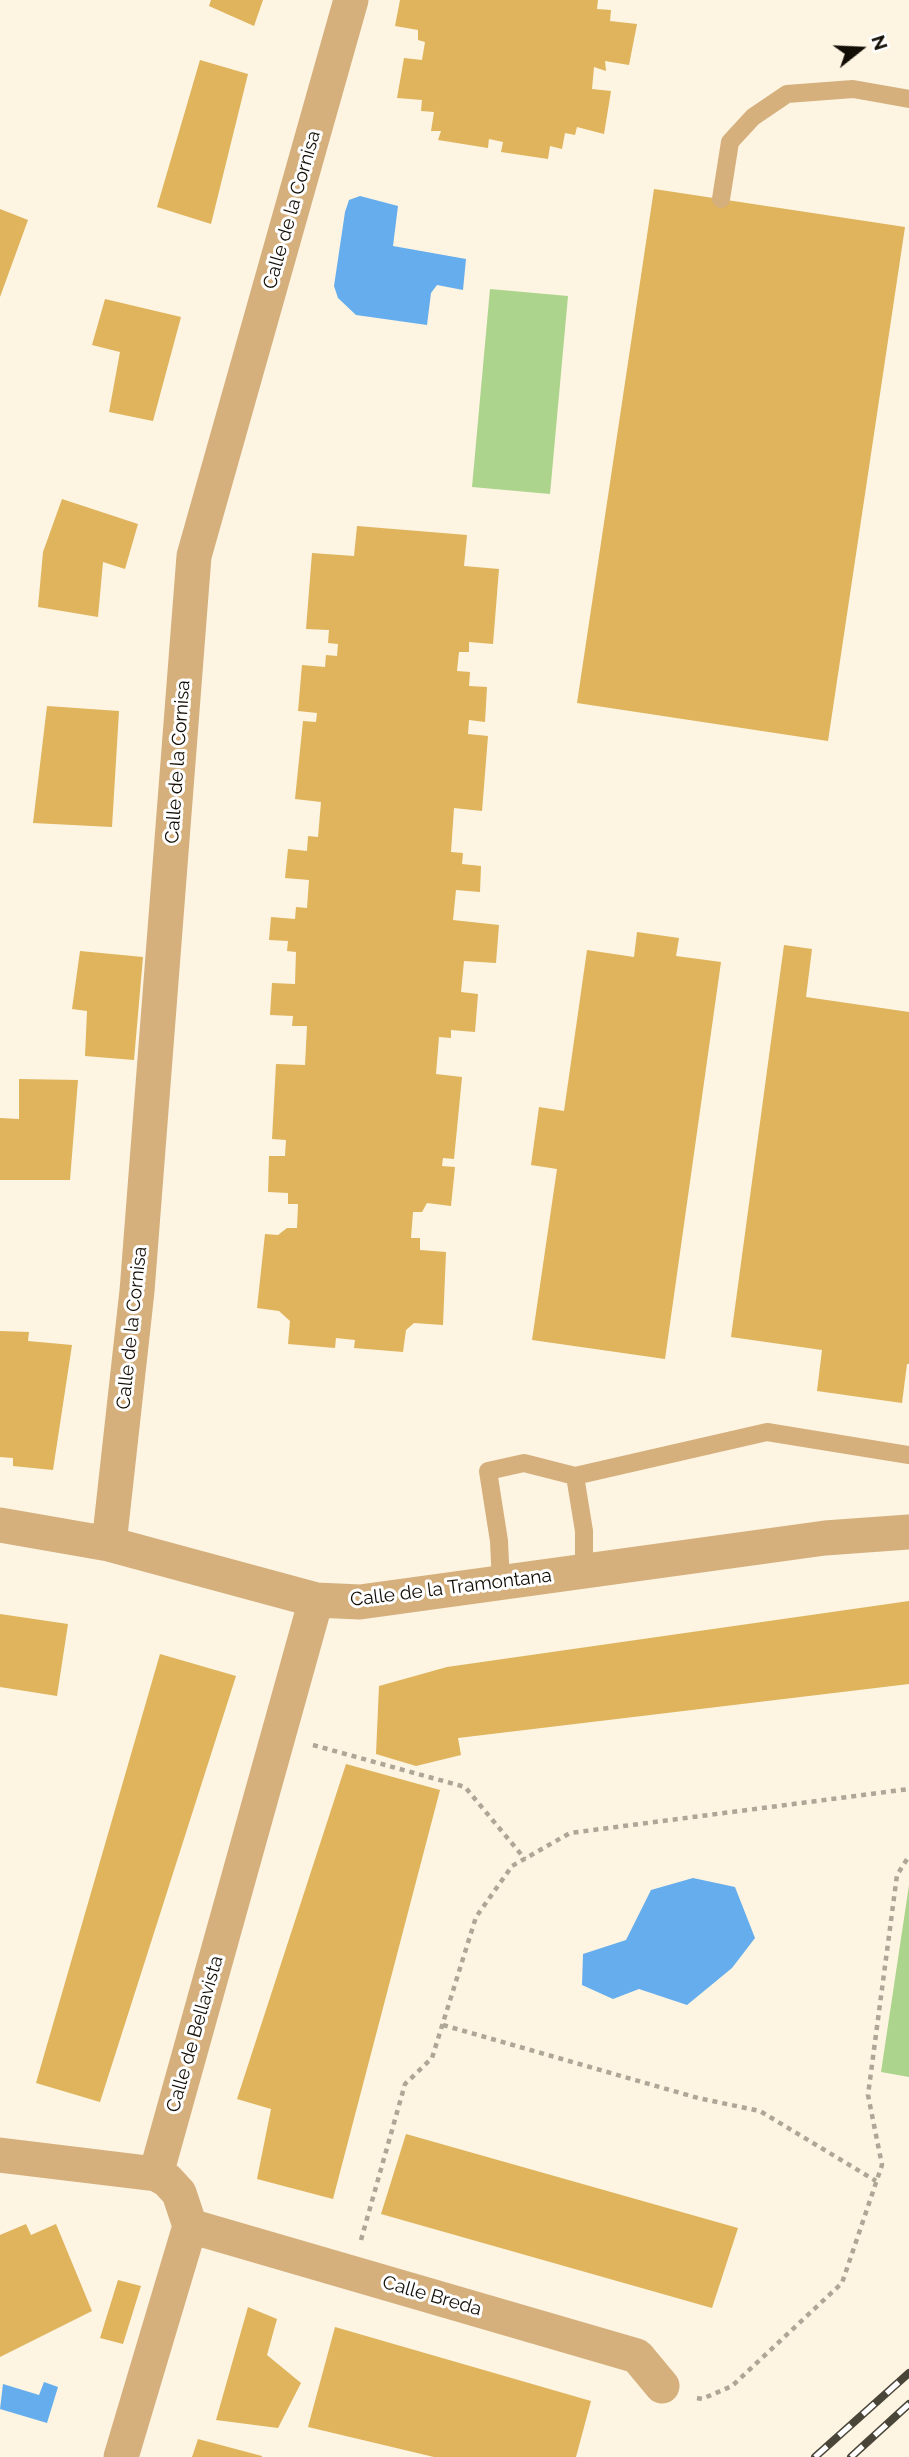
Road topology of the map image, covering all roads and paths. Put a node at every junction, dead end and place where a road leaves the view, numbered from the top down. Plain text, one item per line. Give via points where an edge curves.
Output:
1 (351, 0) edge
2 (909, 99) edge
3 (721, 200) dead end
4 (909, 1455) edge
5 (575, 1476) junction
6 (0, 1525) edge
7 (909, 1532) edge
8 (109, 1544) junction
9 (584, 1572) junction
10 (501, 1583) junction
11 (316, 1600) junction
12 (279, 1735) junction
13 (909, 1789) edge
14 (909, 1856) edge
15 (525, 1858) junction
16 (443, 2025) junction
17 (0, 2155) edge
18 (156, 2174) junction
19 (876, 2181) junction
20 (190, 2226) junction
21 (352, 2273) junction
22 (662, 2386) joint
23 (121, 2457) edge

1 - 8 street, Calle de la Cornisa via 194,556 138,1277
2 - 3 lane via 853,89 786,94 753,117 730,142
4 - 5 lane via 767,1432
5 - 9 lane via 584,1531
5 - 10 lane via 524,1463 488,1471
6 - 8 street, Calle de la Tramontana
7 - 9 street, Calle de la Tramontana via 825,1538
8 - 11 street, Calle de la Tramontana
9 - 10 street, Calle de la Tramontana
10 - 11 street, Calle de la Tramontana via 360,1602
11 - 12 street, Calle de Bellavista
12 - 15 path via 465,1787
12 - 18 street, Calle de Bellavista
13 - 15 path via 570,1833
14 - 19 path via 897,1875 868,2095 882,2165
15 - 16 path via 512,1866 476,1917
16 - 19 path via 698,2098 760,2111
16 - 21 path via 432,2058 405,2084
17 - 18 street
18 - 20 street via 178,2193
19 - 22 path via 842,2284 732,2386 702,2399
20 - 21 street, Calle Breda
20 - 23 street
21 - 22 street, Calle Breda via 637,2356

